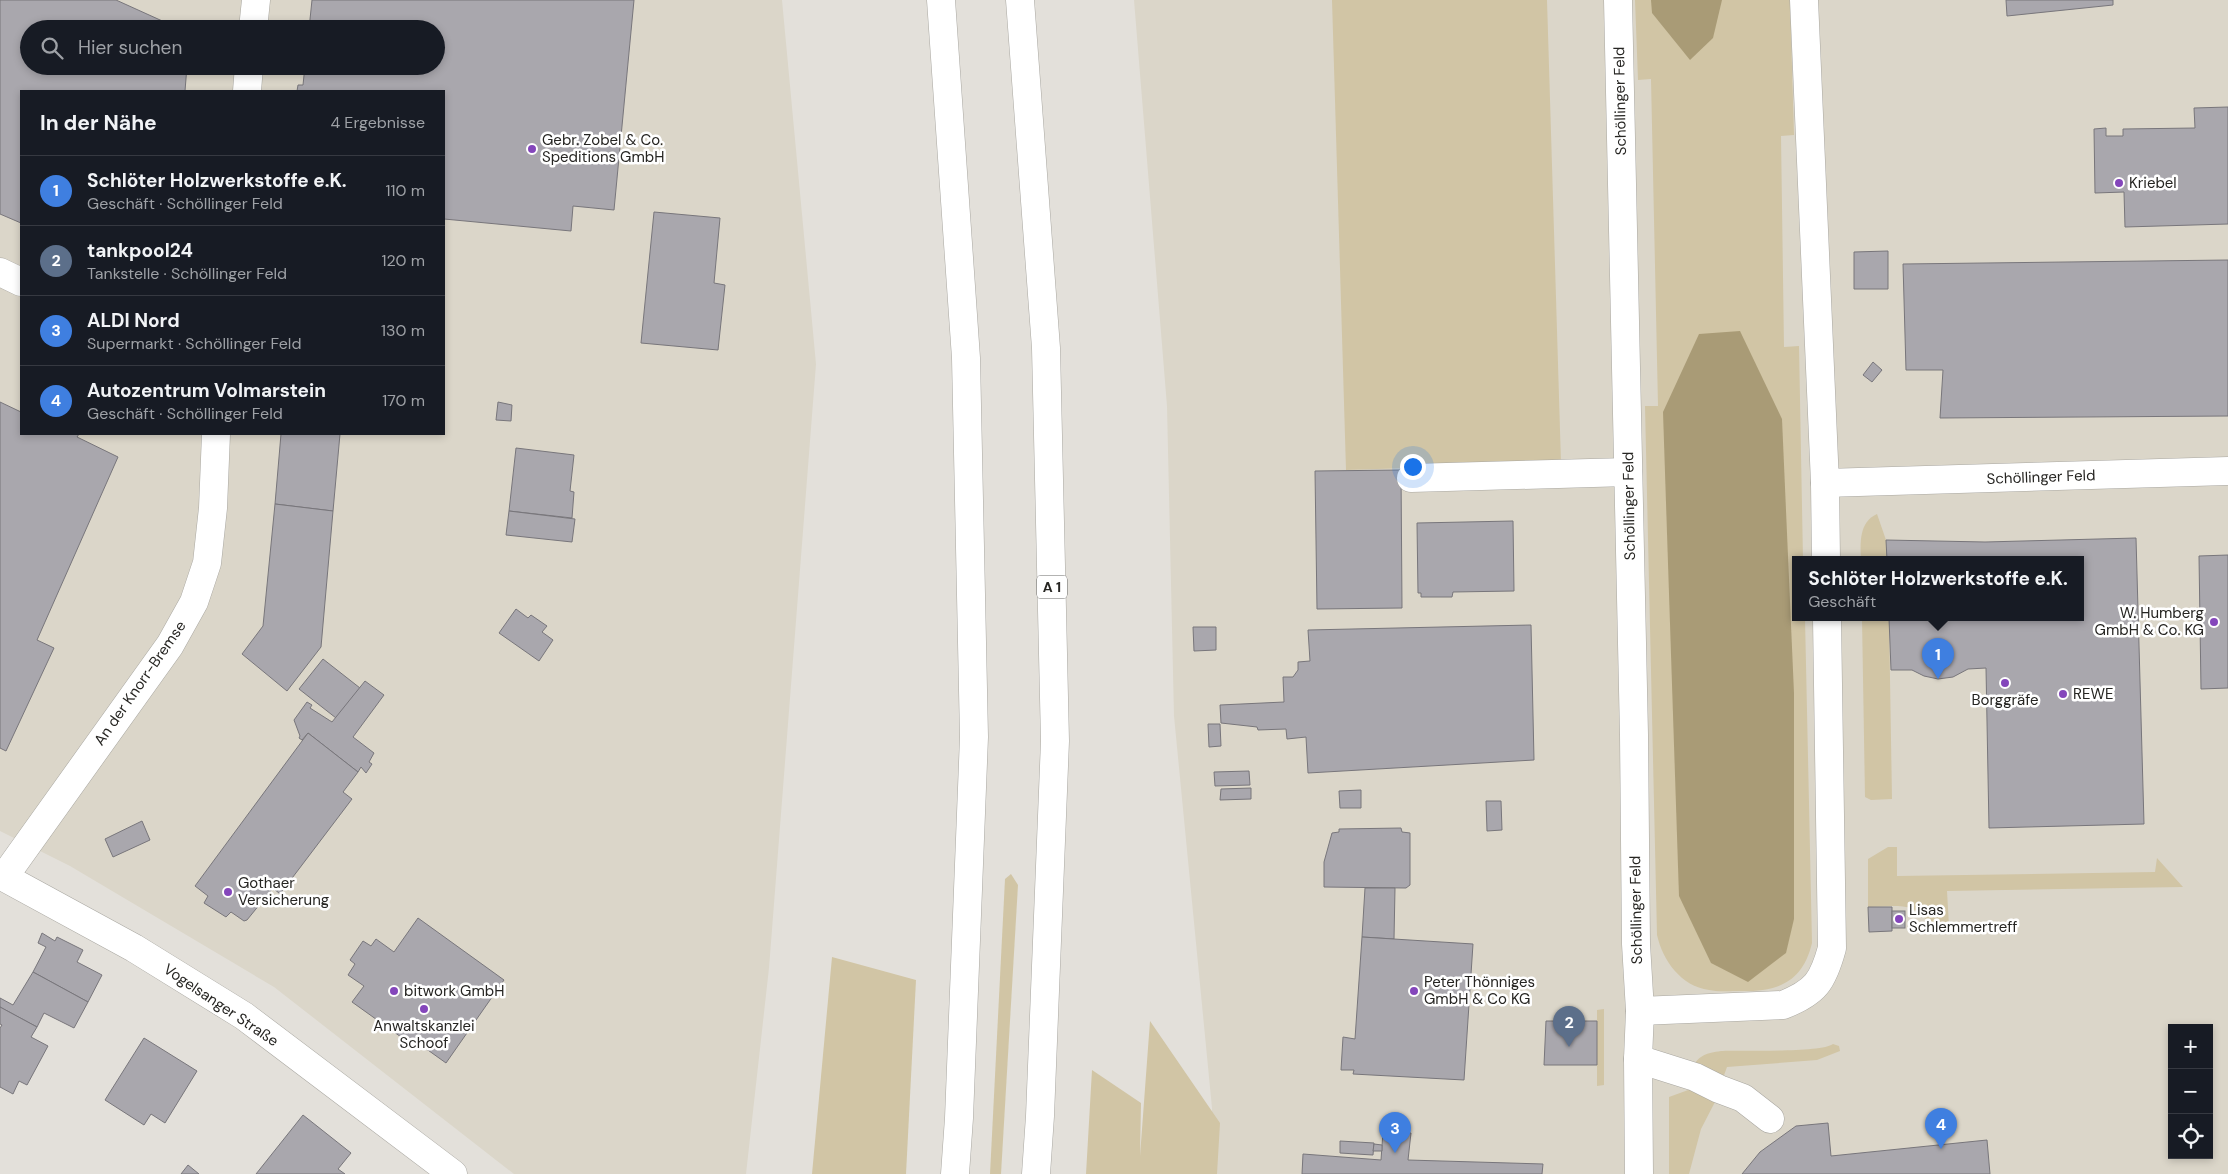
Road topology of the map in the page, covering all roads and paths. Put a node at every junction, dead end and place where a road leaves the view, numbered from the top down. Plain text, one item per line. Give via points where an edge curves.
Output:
1 (256, 0) edge
2 (941, 0) edge
3 (1020, 0) edge
4 (1618, 0) edge
5 (1804, 0) edge
6 (254, 20) edge
7 (248, 75) edge
8 (246, 90) edge
9 (0, 272) edge
10 (20, 282) edge
11 (216, 435) edge
12 (2228, 471) edge
13 (1628, 472) junction
14 (1411, 478) dead end
15 (1824, 483) junction
16 (1826, 556) edge
17 (1827, 621) edge
18 (2, 876) edge
19 (1640, 1011) junction
20 (1638, 1059) junction
21 (1770, 1119) dead end
22 (453, 1174) edge
23 (955, 1174) edge
24 (1036, 1174) edge
25 (1639, 1174) edge

1 - 6 main road
2 - 23 main road via 966,358 974,737
3 - 24 main road, A 1 via 1046,348 1055,741
4 - 13 main road, Schöllinger Feld
5 - 15 main road
7 - 8 main road
9 - 10 main road
11 - 18 main road, An der Knorr-Bremse via 207,562 194,602 170,645
12 - 15 main road, Schöllinger Feld
13 - 14 main road
13 - 19 main road, Schöllinger Feld via 1636,944
15 - 16 main road
17 - 19 main road via 1832,948 1826,970 1816,986 1802,998 1783,1005
18 - 22 main road, Vogelsanger Straße via 134,948 244,1016
19 - 20 main road, Schöllinger Feld
20 - 21 main road via 1696,1077 1743,1098
20 - 25 main road, Schöllinger Feld

